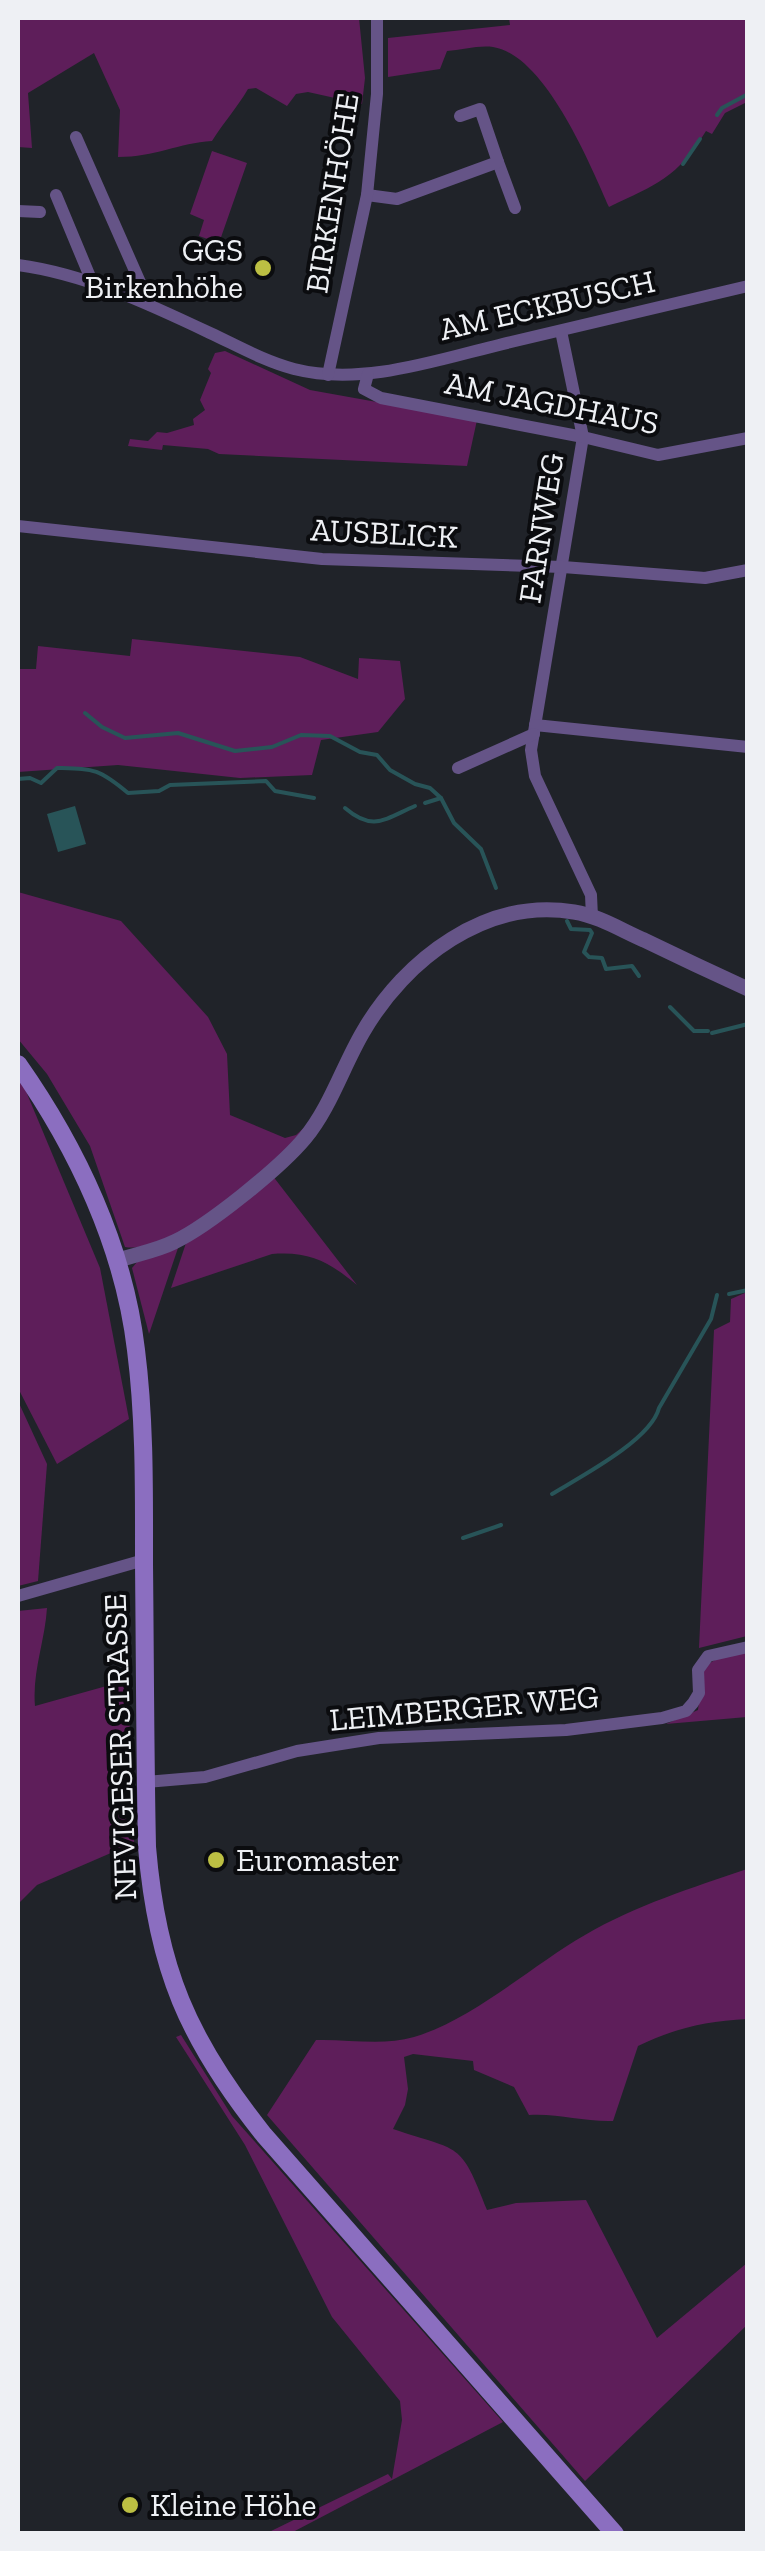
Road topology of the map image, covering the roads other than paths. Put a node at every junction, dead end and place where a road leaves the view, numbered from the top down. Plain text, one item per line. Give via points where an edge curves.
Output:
1 (377, 18) edge
2 (460, 116) dead end
3 (76, 136) dead end
4 (498, 162) junction
5 (367, 194) junction
6 (56, 195) dead end
7 (516, 208) dead end
8 (18, 212) edge
9 (40, 212) dead end
10 (18, 265) edge
11 (93, 284) junction
12 (748, 286) edge
13 (150, 305) junction
14 (560, 331) junction
15 (328, 374) junction
16 (363, 374) junction
17 (583, 437) junction
18 (748, 438) edge
19 (18, 526) edge
20 (563, 567) junction
21 (748, 570) edge
22 (535, 730) junction
23 (748, 747) edge
24 (458, 768) dead end
25 (592, 916) junction
26 (748, 989) edge
27 (18, 1064) edge
28 (116, 1261) junction
29 (144, 1560) junction
30 (18, 1596) edge
31 (748, 1648) edge
32 (146, 1782) junction
33 (615, 2534) edge

1 - 5 street, BIRKENHÖHE
2 - 4 street via 480,109
3 - 13 street
4 - 5 street via 396,199
4 - 7 street
5 - 15 street, BIRKENHÖHE
6 - 11 street
8 - 9 street
10 - 11 street
11 - 13 street
12 - 14 street, AM ECKBUSCH
13 - 15 street via 256,356
14 - 16 street, AM ECKBUSCH
14 - 17 street, FARNWEG
15 - 16 street
16 - 17 street, AM JAGDHAUS via 364,389 382,398
17 - 18 street, AM JAGDHAUS via 658,455
17 - 20 street, FARNWEG
19 - 20 street, AUSBLICK via 322,559
20 - 21 street, AUSBLICK via 705,578
20 - 22 street, FARNWEG
22 - 23 street
22 - 24 street
22 - 25 street, FARNWEG via 535,776 591,895
25 - 26 street
25 - 28 street via 518,910 452,939 387,997 299,1144 198,1228
27 - 28 main road, NEVIGESER STRASSE via 62,1131
28 - 29 main road, NEVIGESER STRASSE via 136,1347
29 - 30 street
29 - 32 main road, NEVIGESER STRASSE
31 - 32 street, LEIMBERGER WEG via 708,1656 698,1670 693,1704 662,1718 566,1730 379,1738 297,1751 204,1777
32 - 33 main road, NEVIGESER STRASSE via 152,1900 164,1958 213,2068 264,2135

